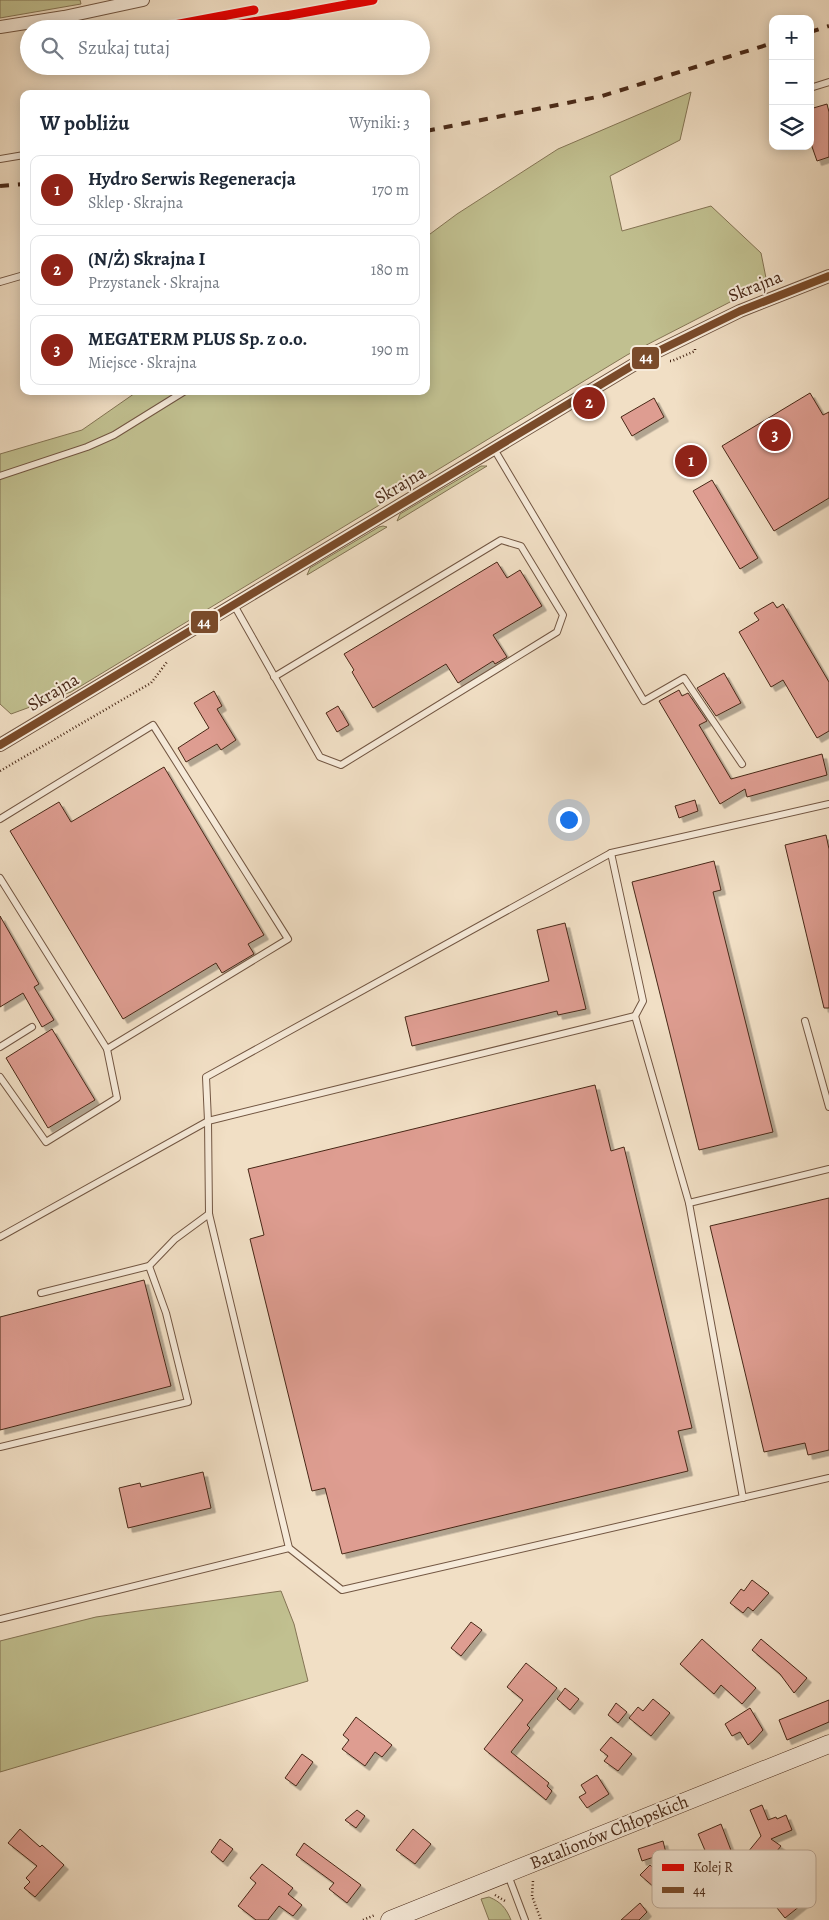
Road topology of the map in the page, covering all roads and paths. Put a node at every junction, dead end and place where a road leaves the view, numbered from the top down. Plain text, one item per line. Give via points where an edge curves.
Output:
1 (143, 0) edge
2 (45, 20) edge
3 (20, 24) edge
4 (0, 27) edge
5 (829, 82) edge
6 (814, 87) edge
7 (20, 156) edge
8 (0, 159) edge
9 (20, 276) edge
10 (829, 276) edge
11 (0, 282) edge
12 (697, 343) dead end
13 (666, 360) dead end
14 (179, 395) edge
15 (494, 449) junction
16 (0, 476) edge
17 (234, 605) junction
18 (173, 659) dead end
19 (274, 677) junction
20 (0, 745) edge
21 (742, 764) dead end
22 (0, 771) edge
23 (829, 804) edge
24 (0, 819) edge
25 (611, 853) junction
26 (0, 878) edge
27 (635, 1016) junction
28 (805, 1020) dead end
29 (32, 1027) dead end
30 (0, 1046) edge
31 (107, 1049) junction
32 (0, 1077) edge
33 (829, 1107) edge
34 (208, 1121) junction
35 (829, 1170) edge
36 (689, 1203) junction
37 (209, 1214) junction
38 (0, 1237) edge
39 (149, 1266) junction
40 (41, 1293) dead end
41 (0, 1447) edge
42 (829, 1478) edge
43 (743, 1498) junction
44 (289, 1548) junction
45 (0, 1619) edge
46 (829, 1744) edge
47 (507, 1873) junction
48 (390, 1920) edge
49 (525, 1920) edge

1 - 2 street
3 - 4 street
5 - 6 lane
7 - 8 lane
9 - 11 lane
10 - 15 street, Skrajna via 694,332
12 - 13 path via 694,351 672,361
14 - 16 lane via 114,435
15 - 17 street, Skrajna
15 - 21 lane via 644,701 684,678
17 - 19 lane
17 - 20 street, Skrajna
18 - 22 path via 165,664 151,683
19 - 19 lane via 320,757 341,765 557,632 564,615 522,546 501,540
23 - 25 lane
24 - 31 lane via 154,725 288,939
25 - 27 lane via 643,1001
25 - 34 lane via 206,1077
26 - 31 lane
27 - 34 lane
27 - 36 lane
28 - 33 lane
29 - 30 lane
31 - 32 lane via 117,1098 46,1142
34 - 37 lane
34 - 38 lane
35 - 36 lane
36 - 43 lane
37 - 39 lane via 175,1239
37 - 44 lane
39 - 40 lane
39 - 41 lane via 166,1313 188,1402
42 - 43 lane
43 - 44 lane via 342,1590
44 - 45 lane
46 - 47 street, Batalionów Chłopskich
47 - 48 street, Batalionów Chłopskich
47 - 49 lane

